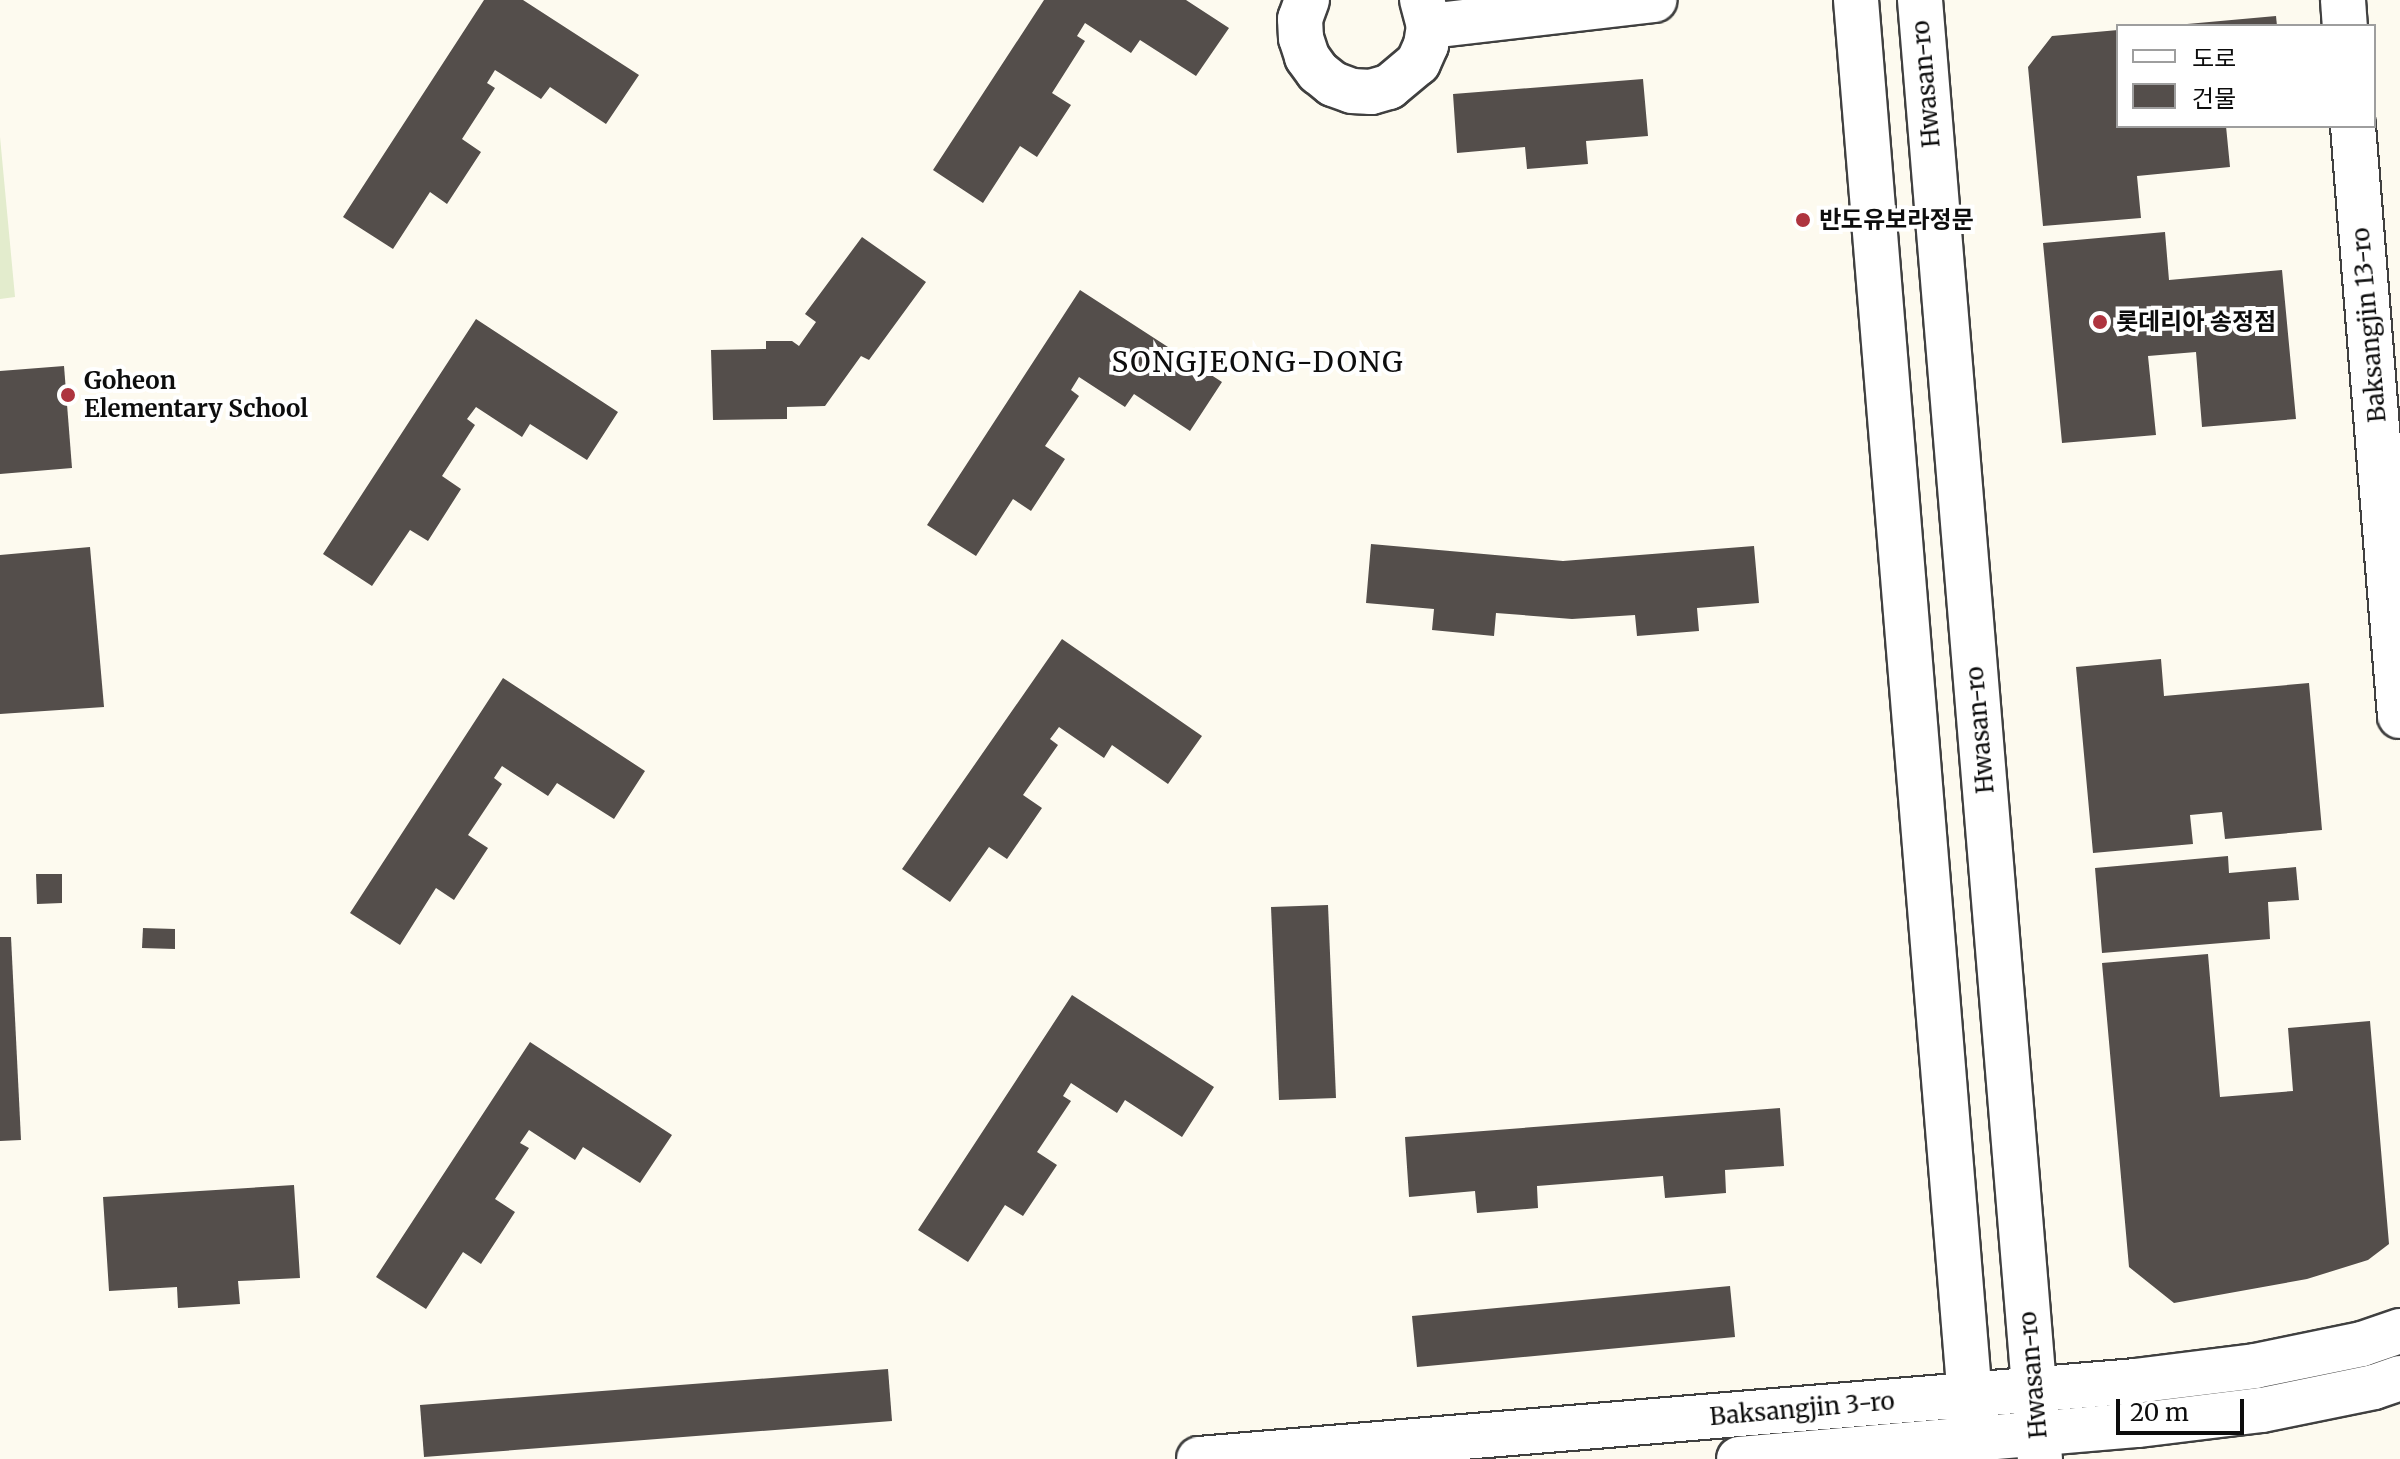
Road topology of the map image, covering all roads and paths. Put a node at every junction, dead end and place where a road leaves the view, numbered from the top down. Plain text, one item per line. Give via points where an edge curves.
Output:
1 (1307, 0) edge
2 (1655, 0) edge
3 (1856, 0) edge
4 (1920, 0) edge
5 (2343, 0) edge
6 (1425, 13) edge
7 (2345, 24) edge
8 (2353, 128) edge
9 (2400, 716) edge
10 (2400, 1331) edge
11 (2400, 1378) edge
12 (2034, 1390) junction
13 (1970, 1395) junction
14 (2039, 1447) edge
15 (1974, 1449) edge
16 (1199, 1459) edge
17 (1739, 1459) edge

1 - 6 street via 1300,19 1308,82 1352,91 1389,87 1418,63 1426,45
2 - 6 street
3 - 13 street
4 - 12 street, Hwasan-ro
5 - 7 street
8 - 9 street, Baksangjin 13-ro
10 - 12 street, Baksangjin 3-ro via 2255,1366
11 - 14 street, Baksangjin 3-ro via 2262,1410
12 - 13 street, Baksangjin 3-ro
12 - 14 street, Hwasan-ro
13 - 15 street
13 - 16 street, Baksangjin 3-ro
14 - 15 street, Baksangjin 3-ro
15 - 17 street, Baksangjin 3-ro

